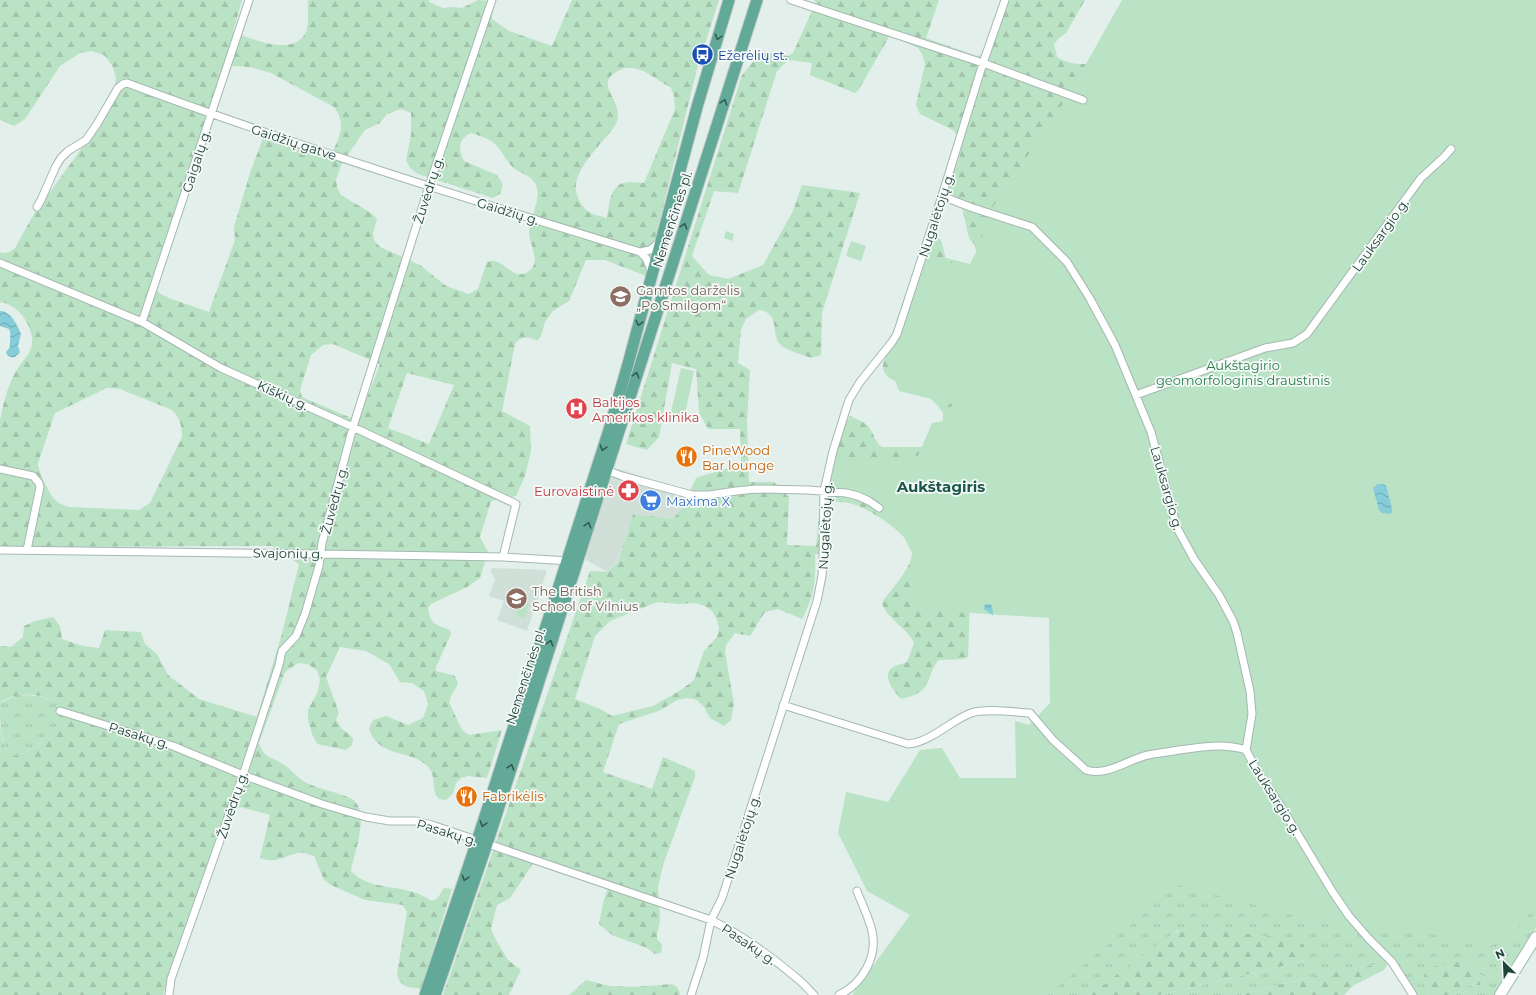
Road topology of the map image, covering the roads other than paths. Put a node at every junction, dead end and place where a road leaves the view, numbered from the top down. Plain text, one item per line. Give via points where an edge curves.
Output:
1 (250, 0) edge
2 (492, 0) edge
3 (729, 0) edge
4 (757, 0) edge
5 (792, 0) edge
6 (1005, 0) edge
7 (983, 63) junction
8 (1083, 100) dead end
9 (212, 115) junction
10 (1451, 149) dead end
11 (376, 169) joint
12 (429, 186) junction
13 (942, 196) junction
14 (37, 207) dead end
15 (660, 242) junction
16 (640, 252) junction
17 (0, 263) edge
18 (652, 272) junction
19 (142, 322) junction
20 (1136, 395) junction
21 (353, 427) junction
22 (0, 469) edge
23 (606, 470) junction
24 (824, 491) junction
25 (879, 508) dead end
26 (0, 550) edge
27 (27, 550) junction
28 (321, 554) junction
29 (503, 557) junction
30 (572, 562) junction
31 (783, 705) junction
32 (60, 710) dead end
33 (1246, 750) junction
34 (243, 775) junction
35 (482, 843) junction
36 (857, 891) dead end
37 (711, 920) junction
38 (1536, 937) edge
39 (169, 995) edge
40 (425, 995) edge
41 (435, 995) edge
42 (691, 995) edge
43 (814, 995) edge
44 (839, 995) edge
45 (1413, 995) edge
46 (1500, 995) edge

1 - 9 street, Gaigalų g.
2 - 12 street, Žuvėdrų g.
3 -> 15 main road, Nemenčinės pl.
23 -> 4 main road, Nemenčinės pl.
5 - 7 street
6 - 7 street, Nugalėtojų g.
7 - 8 street
7 - 13 street, Nugalėtojų g.
9 - 11 street, Gaidžių gatve
9 - 14 street, Gaidžių gatve via 127,83 123,84 86,140 61,158
9 - 19 street, Gaigalų g.
10 - 20 street, Lauksargio g. via 1420,178 1307,334 1293,343 1265,348
11 - 12 street, Gaidžių g.
12 - 16 street, Gaidžių g.
12 - 21 street, Žuvėdrų g.
13 - 20 street, Lauksargio g. via 1032,227 1067,262 1115,345
13 - 24 street, Nugalėtojų g. via 897,334 860,382 847,404
15 - 16 street via 650,250
15 - 18 main road, Nemenčinės pl.
16 - 18 street via 646,258
17 - 19 street, Kiškių g.
18 -> 30 main road, Nemenčinės pl.
19 - 21 street, Kiškių g. via 221,368
20 - 33 street, Lauksargio g. via 1151,432 1177,528 1227,609 1237,634 1250,691 1252,714
21 - 28 street, Žuvėdrų g.
21 - 29 street, Kiškių g. via 516,504
22 - 27 street via 33,476 39,483
23 - 24 street via 692,495 756,490
30 -> 23 main road, Nemenčinės pl.
24 - 25 street via 858,496
24 - 31 street, Nugalėtojų g. via 821,585
26 - 27 street, Svajonių g.
27 - 28 street, Svajonių g.
28 - 29 street, Svajonių g.
28 - 34 street, Žuvėdrų g. via 305,614 296,636 282,651
29 - 30 street, Svajonių g.
30 - 35 main road, Nemenčinės pl.
31 - 33 street via 908,744 918,742 973,713 1030,713 1053,740 1086,770 1098,772 1149,755 1213,745
31 - 37 street, Nugalėtojų g. via 722,898
32 - 34 street, Pasakų g. via 173,746
33 - 45 street, Lauksargio g. via 1349,916 1392,962
34 - 35 street, Pasakų g. via 366,817 390,821 416,821
34 - 39 street, Žuvėdrų g. via 171,979
35 - 37 street, Pasakų g.
35 -> 40 main road, Nemenčinės pl.
35 - 41 main road, Nemenčinės pl.
36 - 44 street via 872,931 873,950 865,972 846,992
37 - 42 street, Nugalėtojų g. via 703,958
37 - 43 street, Pasakų g. via 763,952 800,980
38 - 46 main road

